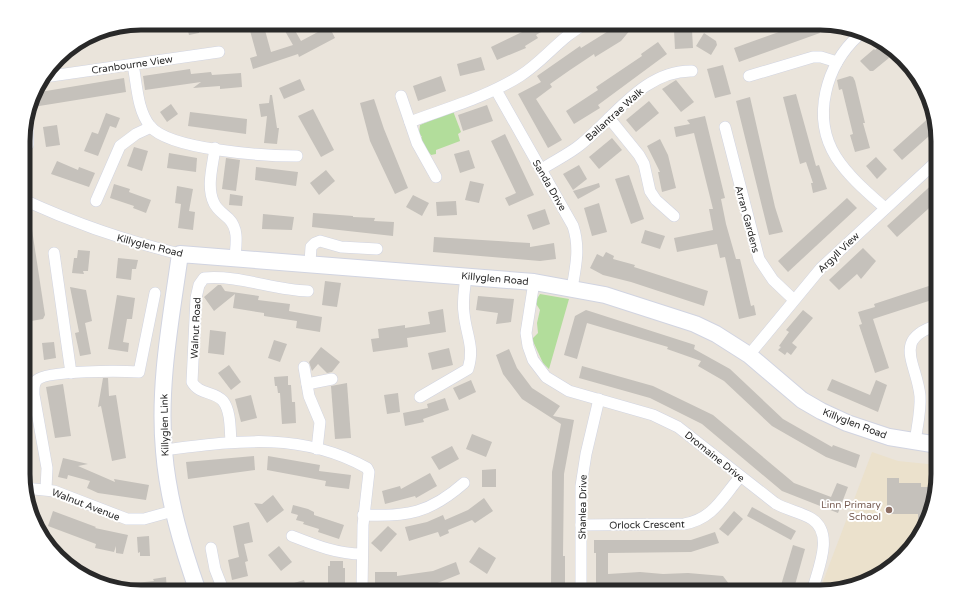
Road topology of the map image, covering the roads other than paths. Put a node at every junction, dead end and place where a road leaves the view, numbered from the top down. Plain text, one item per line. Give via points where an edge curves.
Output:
1 (577, 30) edge
2 (858, 37) edge
3 (219, 52) dead end
4 (836, 62) junction
5 (133, 64) junction
6 (692, 71) dead end
7 (51, 76) edge
8 (749, 76) dead end
9 (496, 90) junction
10 (401, 96) dead end
11 (609, 118) junction
12 (410, 122) junction
13 (151, 127) junction
14 (725, 127) dead end
15 (215, 148) junction
16 (297, 156) dead end
17 (931, 166) edge
18 (542, 169) junction
19 (436, 177) dead end
20 (96, 202) dead end
21 (30, 203) edge
22 (885, 208) junction
23 (674, 216) dead end
24 (377, 249) dead end
25 (54, 253) dead end
26 (180, 254) junction
27 (235, 257) junction
28 (310, 263) junction
29 (466, 275) junction
30 (534, 282) junction
31 (572, 288) junction
32 (308, 291) dead end
33 (155, 293) dead end
34 (793, 299) junction
35 (931, 329) edge
36 (749, 355) junction
37 (304, 367) dead end
38 (71, 373) junction
39 (332, 379) dead end
40 (307, 384) junction
41 (420, 397) dead end
42 (599, 399) junction
43 (231, 442) junction
44 (915, 442) junction
45 (931, 444) edge
46 (317, 449) junction
47 (164, 450) junction
48 (740, 477) junction
49 (464, 483) dead end
50 (31, 488) edge
51 (46, 489) junction
52 (173, 512) junction
53 (364, 515) junction
54 (581, 525) junction
55 (292, 536) dead end
56 (211, 548) dead end
57 (362, 554) junction
58 (196, 585) edge
59 (221, 585) edge
60 (362, 585) edge
61 (582, 585) edge
62 (814, 585) edge

1 - 9 street via 526,72
2 - 4 street
3 - 5 street, Cranbourne View
4 - 8 street via 813,57
4 - 22 street via 824,102 829,142 849,175
5 - 7 street, Cranbourne View
5 - 13 street via 141,106
6 - 11 street, Ballantrae Walk via 674,72 648,85
9 - 12 street
9 - 18 street, Sanda Drive
10 - 12 street
11 - 18 street, Ballantrae Walk via 580,145
11 - 23 street via 639,155 644,164 650,191
12 - 19 street via 417,143
13 - 15 street via 172,140
13 - 20 street via 127,139 120,146
14 - 34 street, Arran Gardens via 759,259 772,280
15 - 16 street via 274,156
15 - 27 street via 211,174 212,197 214,204 230,220 234,228
17 - 22 street, Argyll View
18 - 31 street, Sanda Drive via 568,215 576,238 577,258
21 - 26 street, Killyglen Road via 125,240
22 - 34 street, Argyll View via 821,268
24 - 28 street via 341,247 320,241 312,247
25 - 38 street
26 - 27 street, Killyglen Road
26 - 47 street, Killyglen Link via 163,390
27 - 28 street, Killyglen Road
28 - 29 street, Killyglen Road
29 - 30 street, Killyglen Road
29 - 41 street via 464,313 472,355 468,369
30 - 31 street, Killyglen Road
30 - 42 street, Dromaine Drive via 526,333 534,360 551,382 569,391
31 - 36 street, Killyglen Road via 696,324
32 - 43 street, Walnut Road via 288,290 217,277 204,278 199,284 192,382 198,390 217,396 223,401
33 - 38 street, Walnut Avenue via 139,372 109,370
34 - 36 street, Argyll View
35 - 44 street via 917,334 910,348 920,396
36 - 44 street, Killyglen Road via 802,400 821,411 865,429
37 - 40 street
38 - 51 street, Walnut Avenue via 41,378 36,381 34,387 47,468
39 - 40 street
40 - 46 street via 310,399 320,422
42 - 48 street, Dromaine Drive via 653,415 678,427
42 - 54 street, Shanlea Drive via 583,469
43 - 46 street via 275,441
43 - 47 street
44 - 45 street, Killyglen Road
46 - 53 street via 367,468
47 - 52 street, Killyglen Link
48 - 54 street, Orlock Crescent via 709,515 697,522
48 - 62 street, Dromaine Drive via 775,503 810,518 822,530 824,539
49 - 53 street via 438,504 419,512 396,516
50 - 51 street, Walnut Avenue
51 - 52 street, Walnut Avenue via 63,493 127,519 144,519
52 - 58 street, Killyglen Link
53 - 57 street
54 - 61 street, Shanlea Drive
55 - 57 street via 321,548 348,554
56 - 59 street
57 - 60 street

